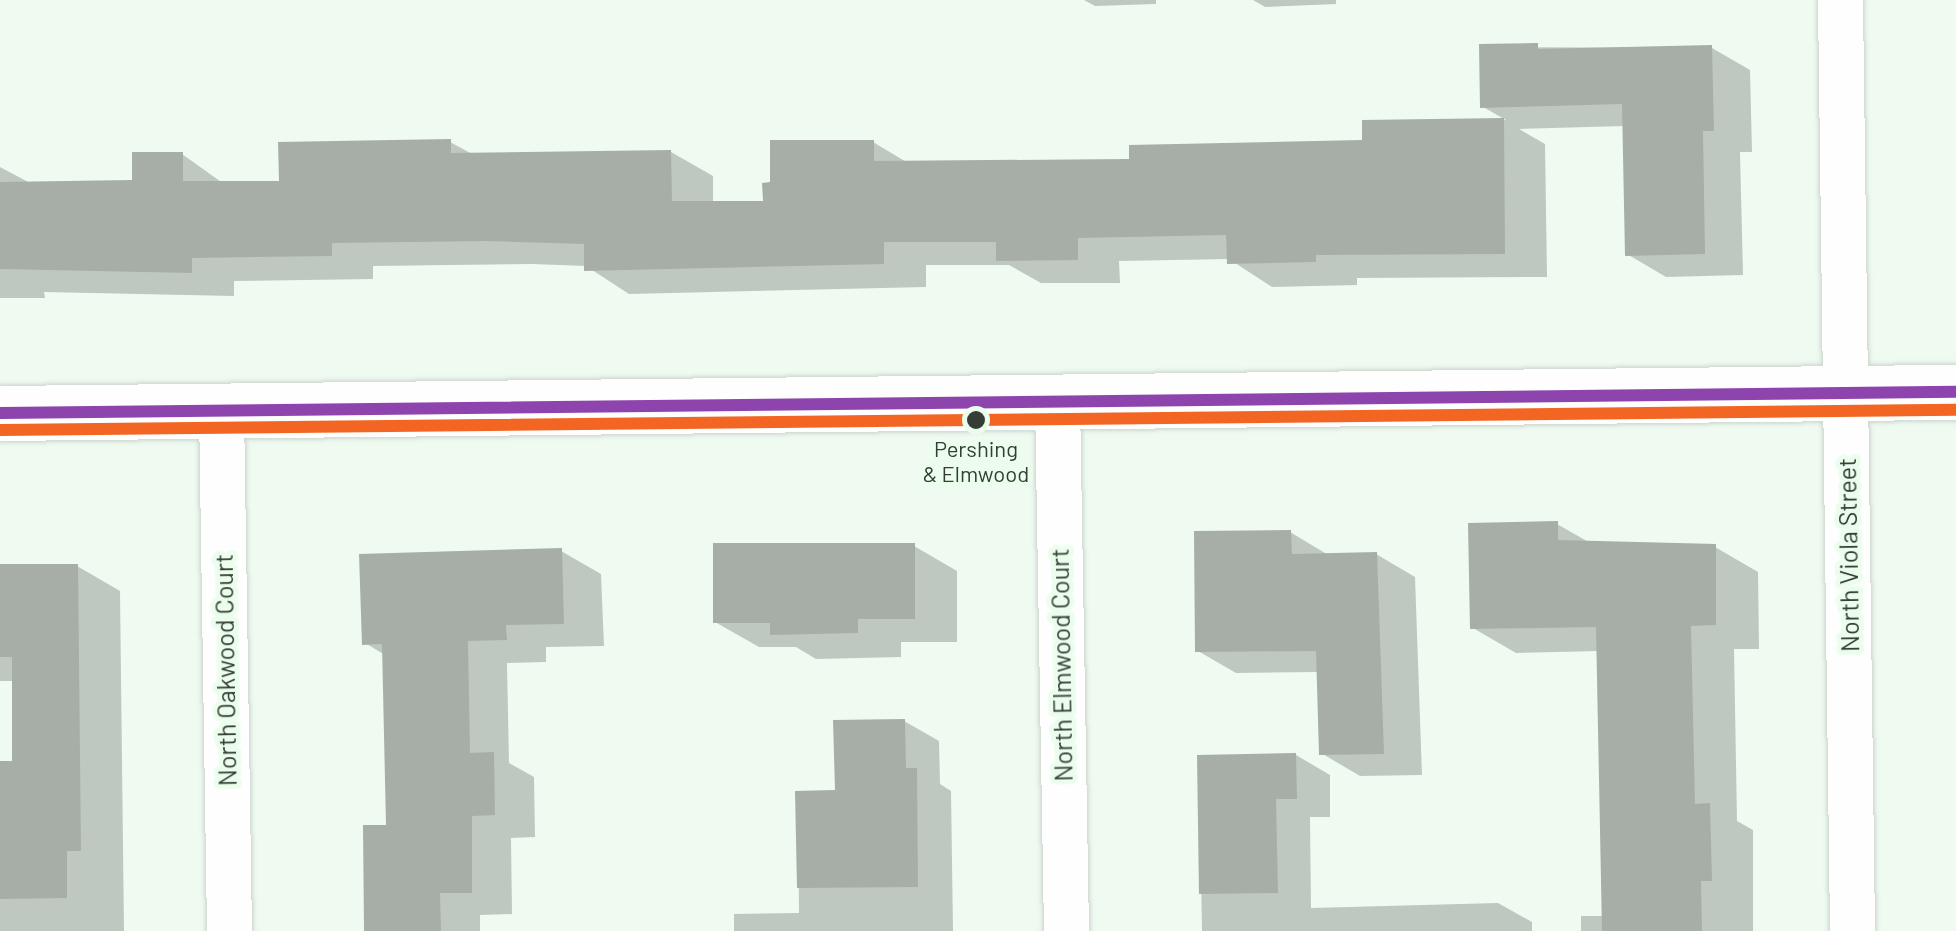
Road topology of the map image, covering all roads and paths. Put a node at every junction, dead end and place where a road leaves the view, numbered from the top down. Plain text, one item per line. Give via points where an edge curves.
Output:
1 (1840, 0) edge
2 (1956, 392) edge
3 (1846, 394) junction
4 (1056, 400) junction
5 (221, 409) junction
6 (0, 413) edge
7 (229, 931) edge
8 (1066, 931) edge
9 (1852, 931) edge

1 - 3 street, North Viola Street
2 - 3 street
3 - 4 street
3 - 9 street, North Viola Street
4 - 5 street
4 - 8 street, North Elmwood Court
5 - 6 street
5 - 7 street, North Oakwood Court

